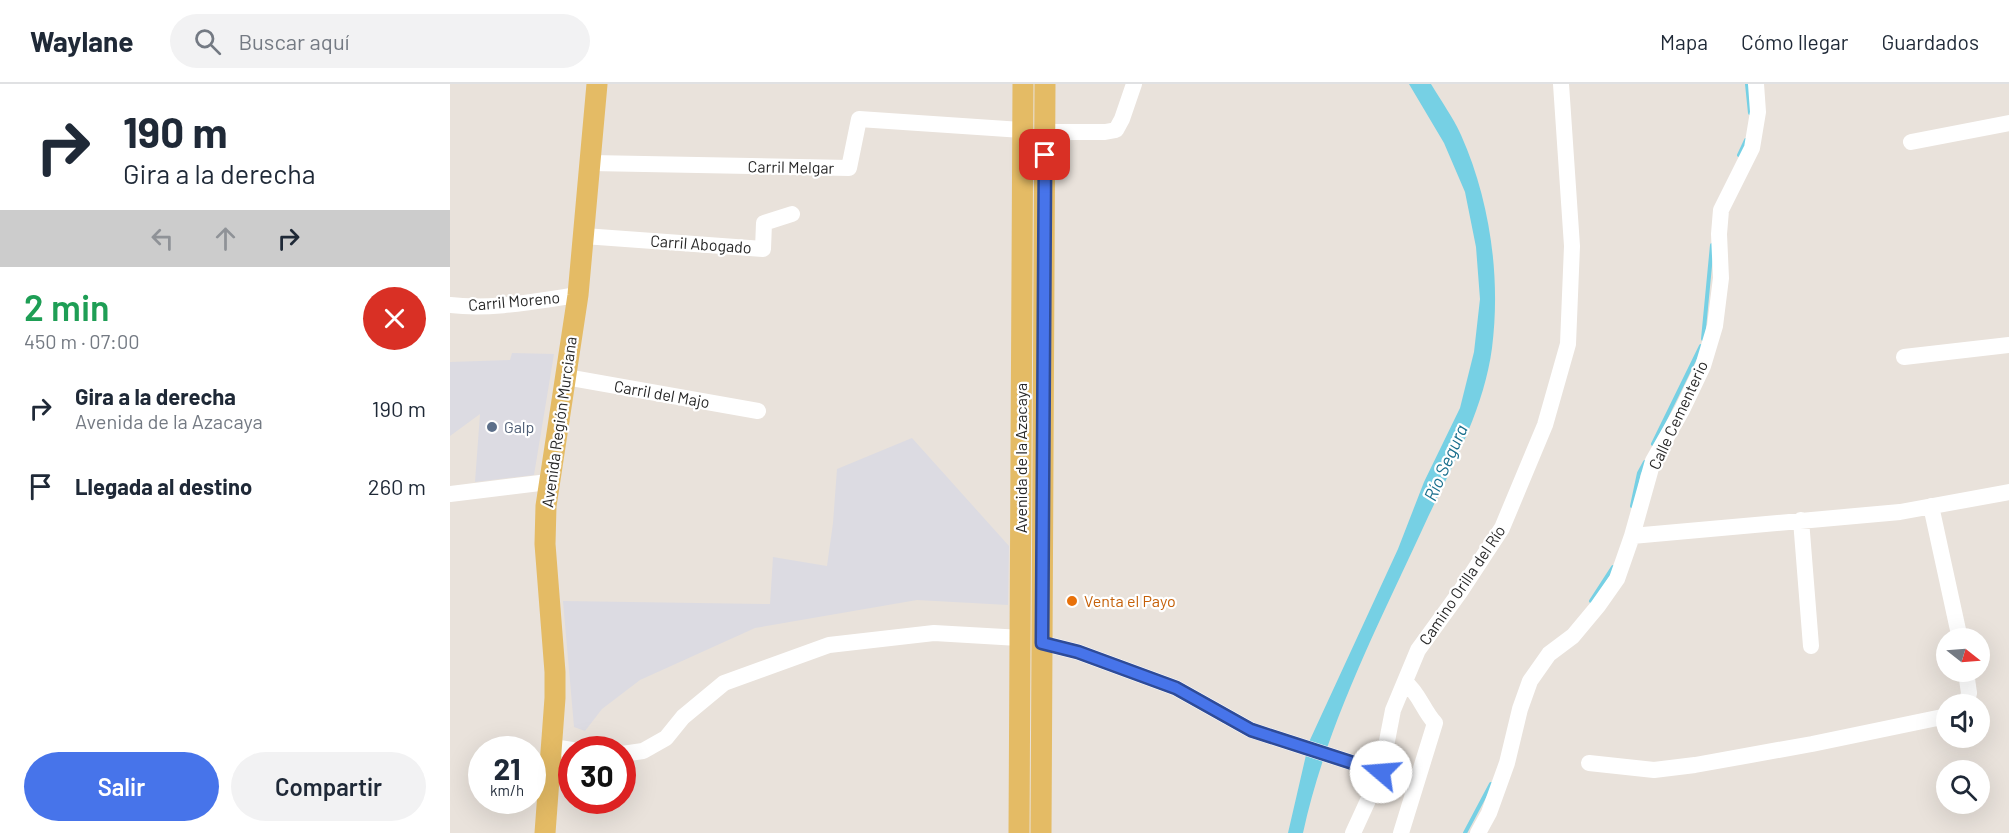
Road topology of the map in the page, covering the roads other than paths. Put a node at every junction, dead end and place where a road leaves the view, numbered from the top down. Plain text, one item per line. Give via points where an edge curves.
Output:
1 (597, 84) edge
2 (1023, 84) edge
3 (1045, 84) edge
4 (1134, 84) edge
5 (1561, 84) edge
6 (1756, 84) edge
7 (2009, 123) edge
8 (1023, 130) junction
9 (1045, 132) junction
10 (1911, 142) dead end
11 (591, 163) junction
12 (792, 214) dead end
13 (584, 236) junction
14 (578, 295) junction
15 (450, 305) edge
16 (2009, 345) edge
17 (1904, 357) dead end
18 (566, 377) junction
19 (758, 411) dead end
20 (548, 482) junction
21 (2009, 492) edge
22 (450, 494) edge
23 (1931, 506) junction
24 (1801, 520) junction
25 (1632, 536) junction
26 (1958, 628) edge
27 (1020, 638) junction
28 (1042, 643) junction
29 (1811, 646) dead end
30 (1405, 682) junction
31 (1936, 718) edge
32 (561, 736) edge
33 (636, 752) edge
34 (1590, 763) dead end
35 (558, 768) edge
36 (1381, 772) junction
37 (545, 833) edge
38 (1019, 833) edge
39 (1041, 833) edge
40 (1353, 833) edge
41 (1401, 833) edge
42 (1478, 833) edge

1 - 11 main road, Avenida Región Murciana
2 - 8 main road, Avenida de la Azacaya
3 - 9 main road, Avenida de la Azacaya
4 - 9 street via 1116,130
5 - 30 street, Camino Orilla del Río via 1572,246 1568,344 1545,425 1502,528 1418,650
6 - 25 street, Calle Cementerio via 1758,112 1752,148 1721,210 1721,278 1715,326 1703,366 1653,461
7 - 10 street
8 - 11 street, Carril Melgar via 859,119 849,168
8 - 27 main road, Avenida de la Azacaya
9 - 28 main road, Avenida de la Azacaya
11 - 13 main road, Avenida Región Murciana
12 - 13 street, Carril Abogado via 764,223 763,249
13 - 14 main road, Avenida Región Murciana
14 - 15 street, Carril Moreno via 516,304
14 - 18 main road, Avenida Región Murciana
16 - 17 street
18 - 19 street, Carril del Majo
18 - 20 main road, Avenida Región Murciana
20 - 22 street
20 - 32 main road, Avenida Región Murciana via 545,544
21 - 23 street
23 - 24 street
23 - 26 street
24 - 25 street
24 - 29 street
25 - 42 street, Calle Cementerio via 1617,579 1573,636 1549,654 1530,681 1507,763
27 - 33 street via 934,633 829,645 724,683 683,717 666,738
27 - 38 main road, Avenida de la Azacaya
28 - 36 street via 1176,688 1251,730
28 - 39 main road, Avenida de la Azacaya
30 - 36 street, Camino Orilla del Río via 1394,710
30 - 41 street via 1435,723
31 - 34 street via 1654,770
35 - 37 main road, Avenida Región Murciana
36 - 40 street, Camino Orilla del Río

